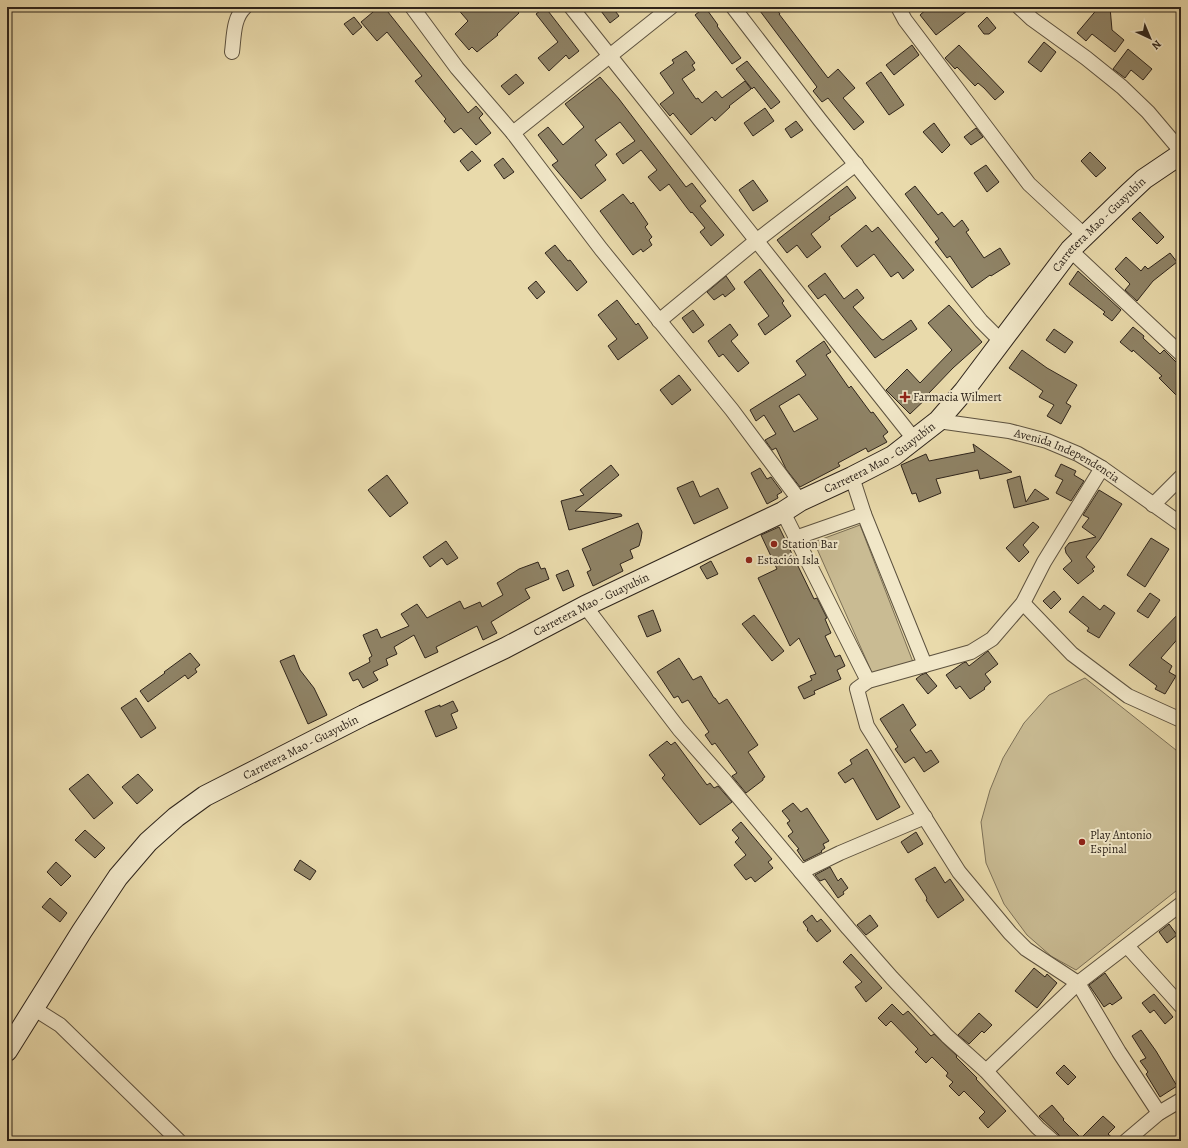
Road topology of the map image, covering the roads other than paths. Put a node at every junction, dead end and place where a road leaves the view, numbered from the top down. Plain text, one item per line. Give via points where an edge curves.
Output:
1 (245, 7) edge
2 (412, 7) edge
3 (571, 7) edge
4 (671, 7) edge
5 (733, 7) edge
6 (898, 7) edge
7 (1019, 7) edge
8 (232, 52) dead end
9 (610, 56) junction
10 (513, 134) junction
11 (1181, 152) edge
12 (856, 164) junction
13 (1084, 235) junction
14 (756, 241) junction
15 (1070, 250) junction
16 (659, 321) junction
17 (1001, 341) junction
18 (1181, 354) edge
19 (938, 421) junction
20 (914, 439) junction
21 (1102, 468) junction
22 (852, 477) junction
23 (1181, 477) edge
24 (800, 501) junction
25 (1154, 505) junction
26 (783, 512) junction
27 (864, 514) junction
28 (1181, 524) edge
29 (795, 538) junction
30 (1023, 603) junction
31 (585, 606) junction
32 (925, 666) junction
33 (868, 681) junction
34 (1181, 720) edge
35 (925, 817) junction
36 (801, 872) junction
37 (1181, 904) edge
38 (1127, 946) junction
39 (1078, 983) junction
40 (1181, 1006) edge
41 (33, 1008) junction
42 (7, 1051) edge
43 (986, 1071) junction
44 (1181, 1100) edge
45 (1159, 1113) junction
46 (179, 1141) edge
47 (1053, 1141) edge
48 (1126, 1141) edge

1 - 8 street via 236,21
2 - 10 street via 457,68
3 - 9 street
4 - 9 street
5 - 12 street
6 - 13 street via 905,20 1029,184
7 - 11 street via 1122,87 1148,112
9 - 10 street
9 - 14 street
10 - 16 street
11 - 13 main road, Carretera Mao - Guayubín via 1144,179
12 - 14 street
12 - 17 street via 981,321
13 - 15 main road, Carretera Mao - Guayubín
14 - 16 street
14 - 20 street
15 - 17 main road, Carretera Mao - Guayubín
15 - 18 street
16 - 24 street
17 - 19 main road, Carretera Mao - Guayubín
19 - 20 main road, Carretera Mao - Guayubín
19 - 21 street, Avenida Independencia via 1009,431 1047,441
20 - 22 main road, Carretera Mao - Guayubín via 892,456
21 - 25 street, Avenida Independencia
21 - 30 street via 1044,562
22 - 24 main road, Carretera Mao - Guayubín
22 - 27 street
23 - 25 street
24 - 26 main road, Carretera Mao - Guayubín
25 - 28 street, Avenida Independencia
26 - 29 street
26 - 31 main road, Carretera Mao - Guayubín
27 - 29 street
27 - 32 street
29 - 33 street
30 - 32 street via 992,639 982,646 971,652
30 - 34 street via 1072,654 1128,696
31 - 36 street via 679,729
31 - 41 main road, Carretera Mao - Guayubín via 505,648 364,714 205,796 176,817 148,842 118,877
32 - 33 street
33 - 35 street via 857,689 868,726
35 - 36 street
35 - 39 street via 959,872 1010,933 1026,949
36 - 43 street via 892,978 947,1036
37 - 38 street
38 - 39 street
38 - 40 street
39 - 43 street
39 - 45 street
41 - 42 main road, Carretera Mao - Guayubín
41 - 46 street via 60,1025
43 - 47 street
44 - 45 street
45 - 48 street

